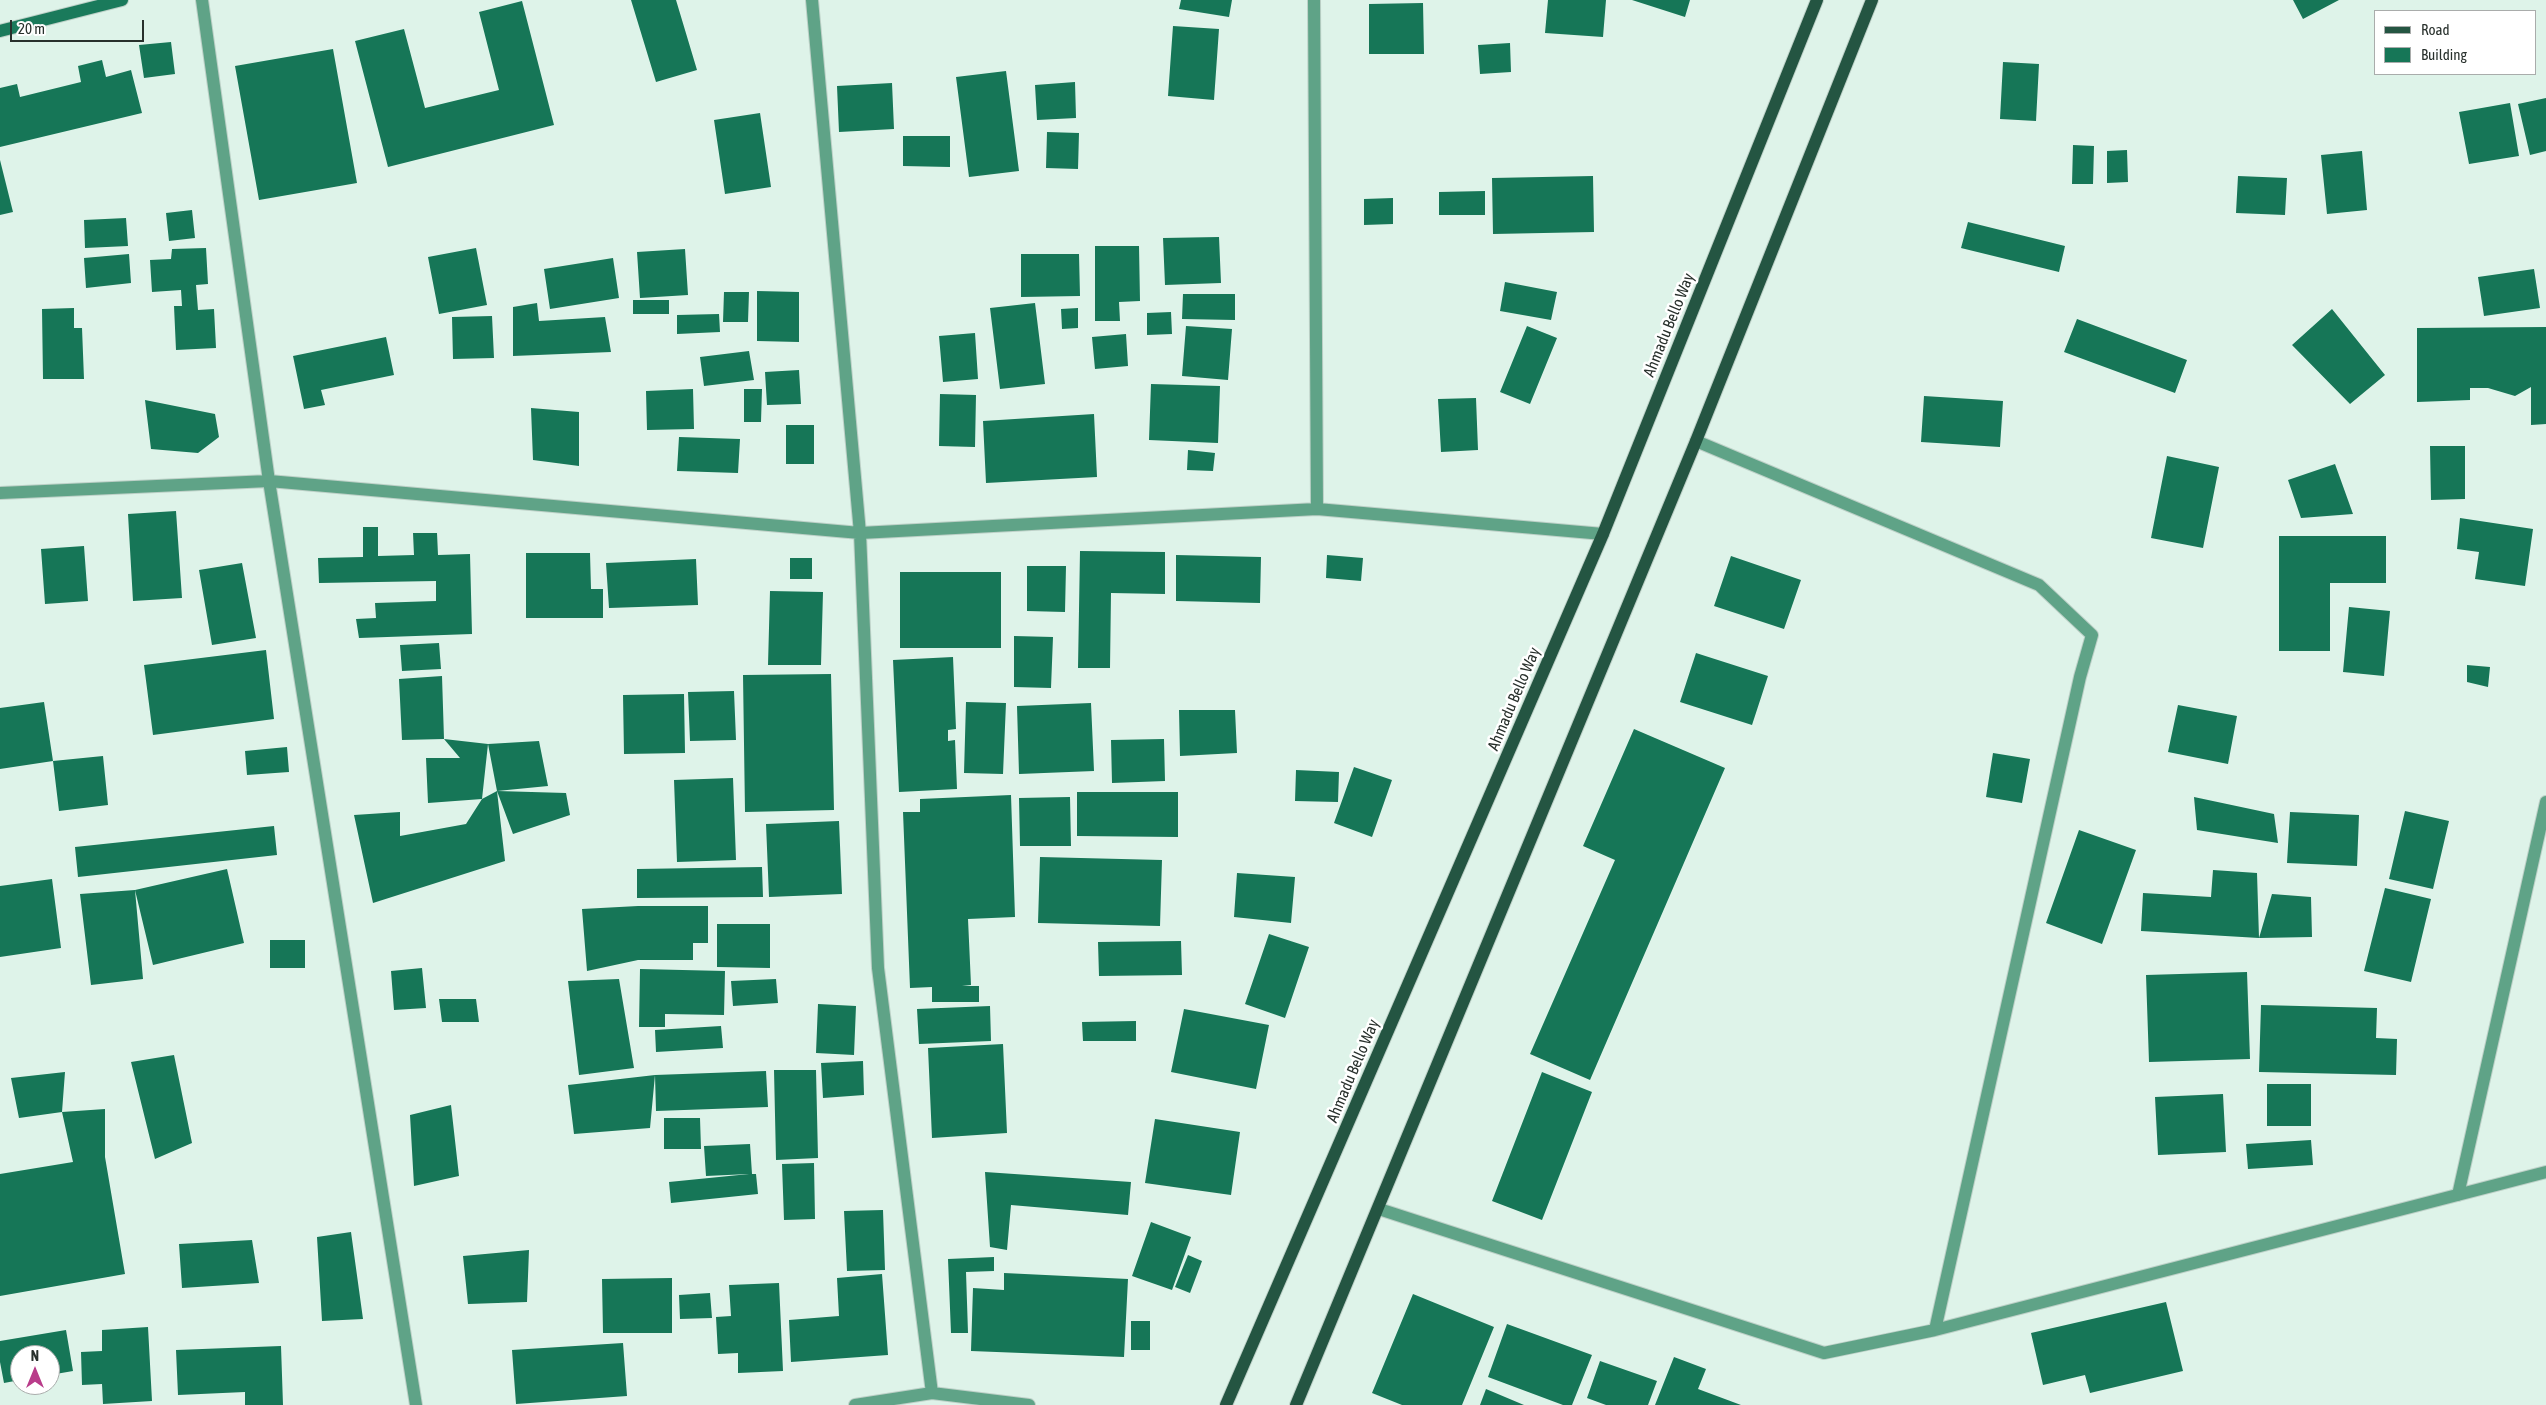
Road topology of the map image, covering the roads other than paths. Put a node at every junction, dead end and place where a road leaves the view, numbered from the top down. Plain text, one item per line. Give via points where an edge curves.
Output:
1 (122, 0) edge
2 (202, 0) edge
3 (812, 0) edge
4 (1314, 0) edge
5 (1817, 0) edge
6 (1872, 0) edge
7 (0, 31) edge
8 (1696, 441) junction
9 (269, 481) junction
10 (0, 493) edge
11 (1317, 509) junction
12 (860, 533) junction
13 (1603, 534) junction
14 (2546, 802) edge
15 (2546, 1172) edge
16 (2458, 1195) junction
17 (1379, 1209) junction
18 (1935, 1330) junction
19 (932, 1393) junction
20 (416, 1405) edge
21 (855, 1405) edge
22 (1029, 1405) edge
23 (1226, 1405) edge
24 (1296, 1405) edge

1 - 7 street
2 - 9 street
3 - 12 street
4 - 11 street
5 - 13 main road, Ahmadu Bello Way
6 - 8 main road
8 - 17 main road
8 - 18 street via 2039,585 2092,635
9 - 10 street
9 - 12 street
9 - 20 street
11 - 12 street
11 - 13 street
12 - 19 street via 878,968
13 - 23 main road, Ahmadu Bello Way
14 - 16 street
15 - 16 street
16 - 18 street
17 - 18 street via 1824,1353
17 - 24 main road
19 - 21 street
19 - 22 street

